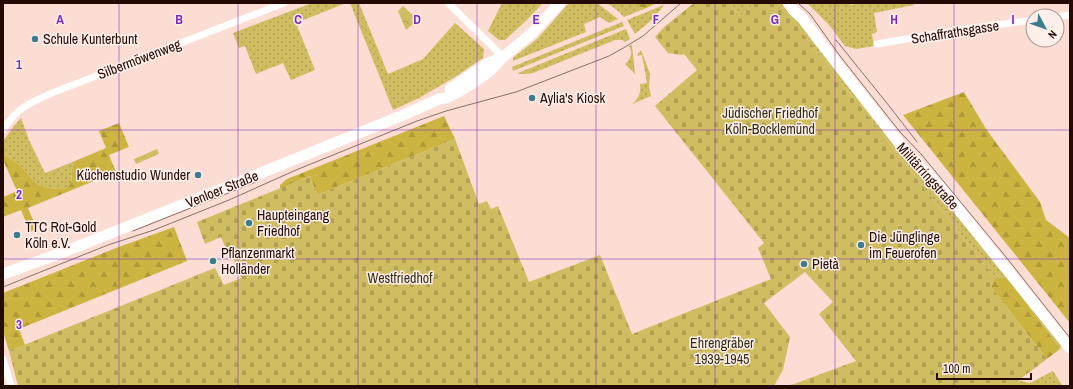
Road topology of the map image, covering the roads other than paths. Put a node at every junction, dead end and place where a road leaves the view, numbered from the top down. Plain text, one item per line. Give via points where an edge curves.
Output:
1 (284, 3) edge
2 (448, 3) edge
3 (560, 3) edge
4 (788, 3) edge
5 (793, 3) edge
6 (802, 18) junction
7 (1025, 21) edge
8 (877, 44) dead end
9 (502, 57) junction
10 (3, 130) edge
11 (6, 270) edge
12 (1070, 348) edge
13 (4, 364) edge
14 (11, 386) edge

1 - 10 street, Silbermöwenweg via 31,102 13,116
2 - 9 street
3 - 9 main road, Venloer Straße via 531,34
4 - 6 main road, Militärringstraße
5 - 6 main road
6 - 12 main road, Militärringstraße via 885,126 942,189
7 - 8 street, Schaffrathsgasse
9 - 11 main road, Venloer Straße via 488,63 439,99 401,116 61,253
13 - 14 street

